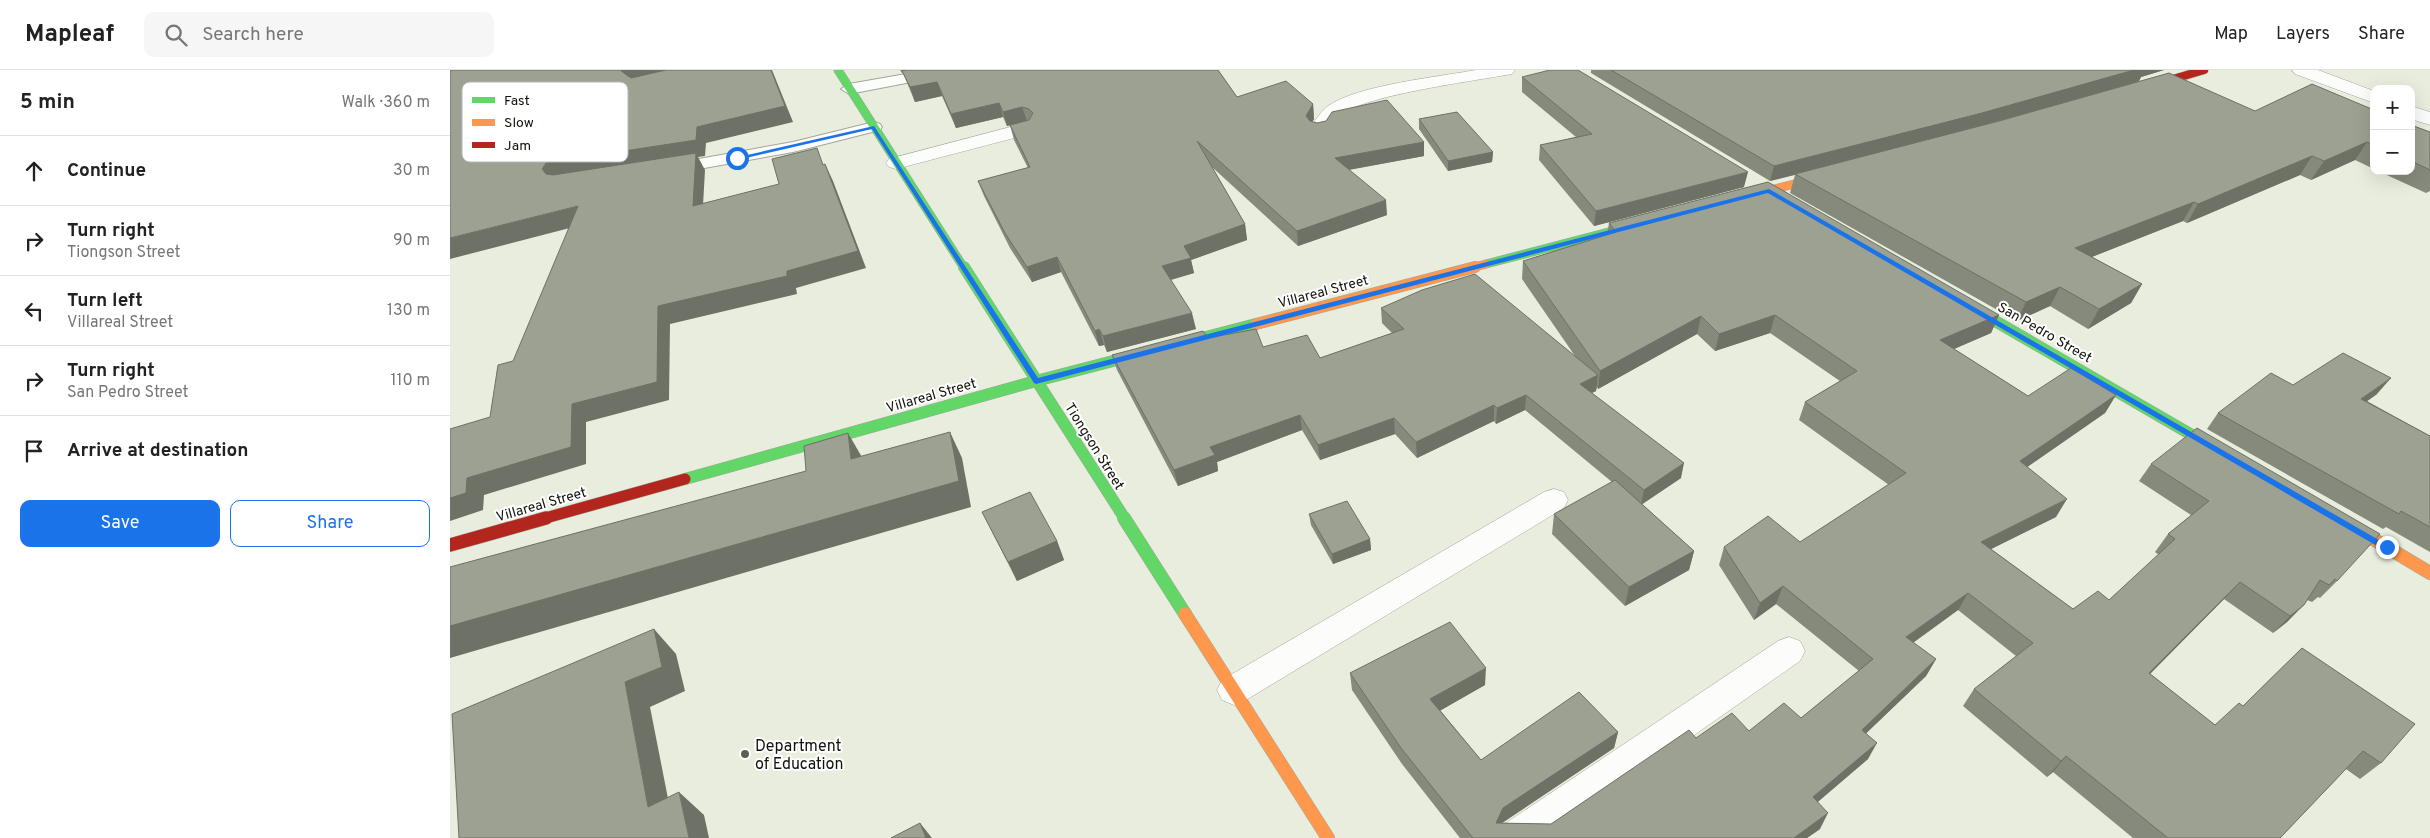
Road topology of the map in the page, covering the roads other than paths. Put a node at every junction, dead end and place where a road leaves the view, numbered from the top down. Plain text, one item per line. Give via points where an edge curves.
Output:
1 (838, 70) edge
2 (953, 70) edge
3 (1506, 70) edge
4 (2204, 70) edge
5 (2301, 70) edge
6 (849, 89) junction
7 (2128, 92) edge
8 (2370, 96) edge
9 (2415, 113) edge
10 (2430, 119) edge
11 (874, 127) junction
12 (1026, 129) edge
13 (1318, 130) edge
14 (896, 162) junction
15 (655, 171) edge
16 (1844, 171) edge
17 (1752, 180) dead end
18 (1769, 191) junction
19 (1786, 200) edge
20 (1730, 201) edge
21 (1653, 221) edge
22 (1950, 295) edge
23 (1036, 381) junction
24 (2233, 458) edge
25 (1554, 500) dead end
26 (2336, 518) edge
27 (450, 545) edge
28 (2430, 573) edge
29 (1789, 651) dead end
30 (1234, 690) junction
31 (1328, 838) edge
32 (1516, 838) edge

1 - 6 street, Tiongson Street
2 - 6 lane
3 - 13 street via 1361,98 1333,112
4 - 7 street
5 - 8 street
6 - 11 street, Tiongson Street
9 - 10 street
11 - 14 street, Tiongson Street
11 - 15 lane via 793,147
12 - 14 street
14 - 23 street, Tiongson Street
16 - 18 street
17 - 18 street
18 - 19 street
18 - 20 street
21 - 23 street, Villareal Street
22 - 24 street, San Pedro Street
23 - 27 street, Villareal Street
23 - 30 street, Tiongson Street
25 - 30 street
26 - 28 street
29 - 32 street
30 - 31 street, Tiongson Street

